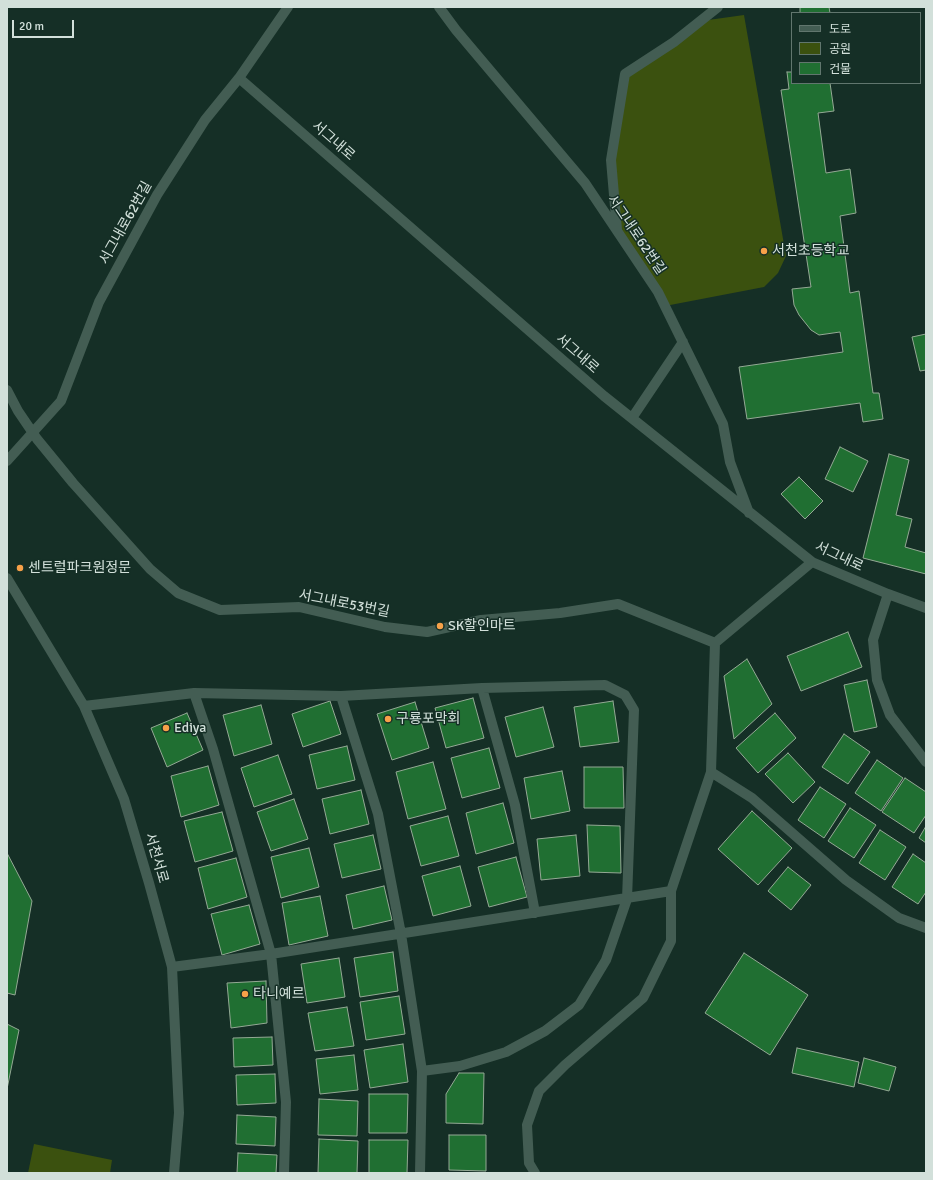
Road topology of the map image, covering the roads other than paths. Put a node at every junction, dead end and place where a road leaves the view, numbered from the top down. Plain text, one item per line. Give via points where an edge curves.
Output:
1 (288, 7) edge
2 (439, 7) edge
3 (718, 7) edge
4 (239, 78) junction
5 (618, 232) junction
6 (683, 342) junction
7 (7, 390) edge
8 (632, 418) junction
9 (33, 432) junction
10 (7, 461) edge
11 (749, 513) junction
12 (812, 562) junction
13 (7, 578) edge
14 (888, 594) junction
15 (926, 608) edge
16 (715, 643) junction
17 (482, 688) junction
18 (194, 693) junction
19 (340, 696) junction
20 (84, 706) junction
21 (926, 762) edge
22 (711, 772) junction
23 (671, 891) junction
24 (627, 898) junction
25 (535, 913) junction
26 (926, 928) edge
27 (401, 934) junction
28 (271, 954) junction
29 (172, 967) junction
30 (422, 1071) junction
31 (174, 1173) edge
32 (284, 1173) edge
33 (420, 1173) edge
34 (535, 1173) edge

1 - 4 street, 서그내로62번길
2 - 5 street, 서그내로62번길 via 585,183
3 - 5 street via 674,42 625,74 611,160
4 - 8 street, 서그내로
4 - 9 street, 서그내로62번길 via 205,120 157,195 98,302 61,401
5 - 6 street, 서그내로62번길 via 658,292
6 - 8 street
6 - 11 street, 서그내로62번길 via 723,424 730,462
7 - 9 street, 서그내로53번길
8 - 11 street, 서그내로
9 - 10 street, 서그내로62번길
9 - 16 street, 서그내로53번길 via 73,483 150,569 178,593 220,610 299,607 385,627 427,632 481,620 560,613 618,604
11 - 12 street, 서그내로
12 - 14 street, 서그내로
12 - 16 street
13 - 20 street, 서천서로
14 - 15 street, 서그내로
14 - 21 street via 873,640 877,680 890,715
16 - 22 street
17 - 19 street
17 - 24 street via 605,684 625,695 634,710
17 - 25 street via 514,805
18 - 19 street
18 - 20 street
18 - 28 street via 213,749
19 - 27 street via 378,814
20 - 29 street, 서천서로 via 124,799
22 - 23 street
22 - 26 street via 752,798 846,880 899,918
23 - 24 street
23 - 34 street via 671,941 643,998 565,1065 539,1091 526,1125 529,1163
24 - 25 street
24 - 30 street via 606,960 579,1005 545,1031 506,1052 460,1066
25 - 27 street
27 - 28 street
27 - 30 street
28 - 29 street
28 - 32 street via 286,1102
29 - 31 street, 서천서로 via 179,1113
30 - 33 street

